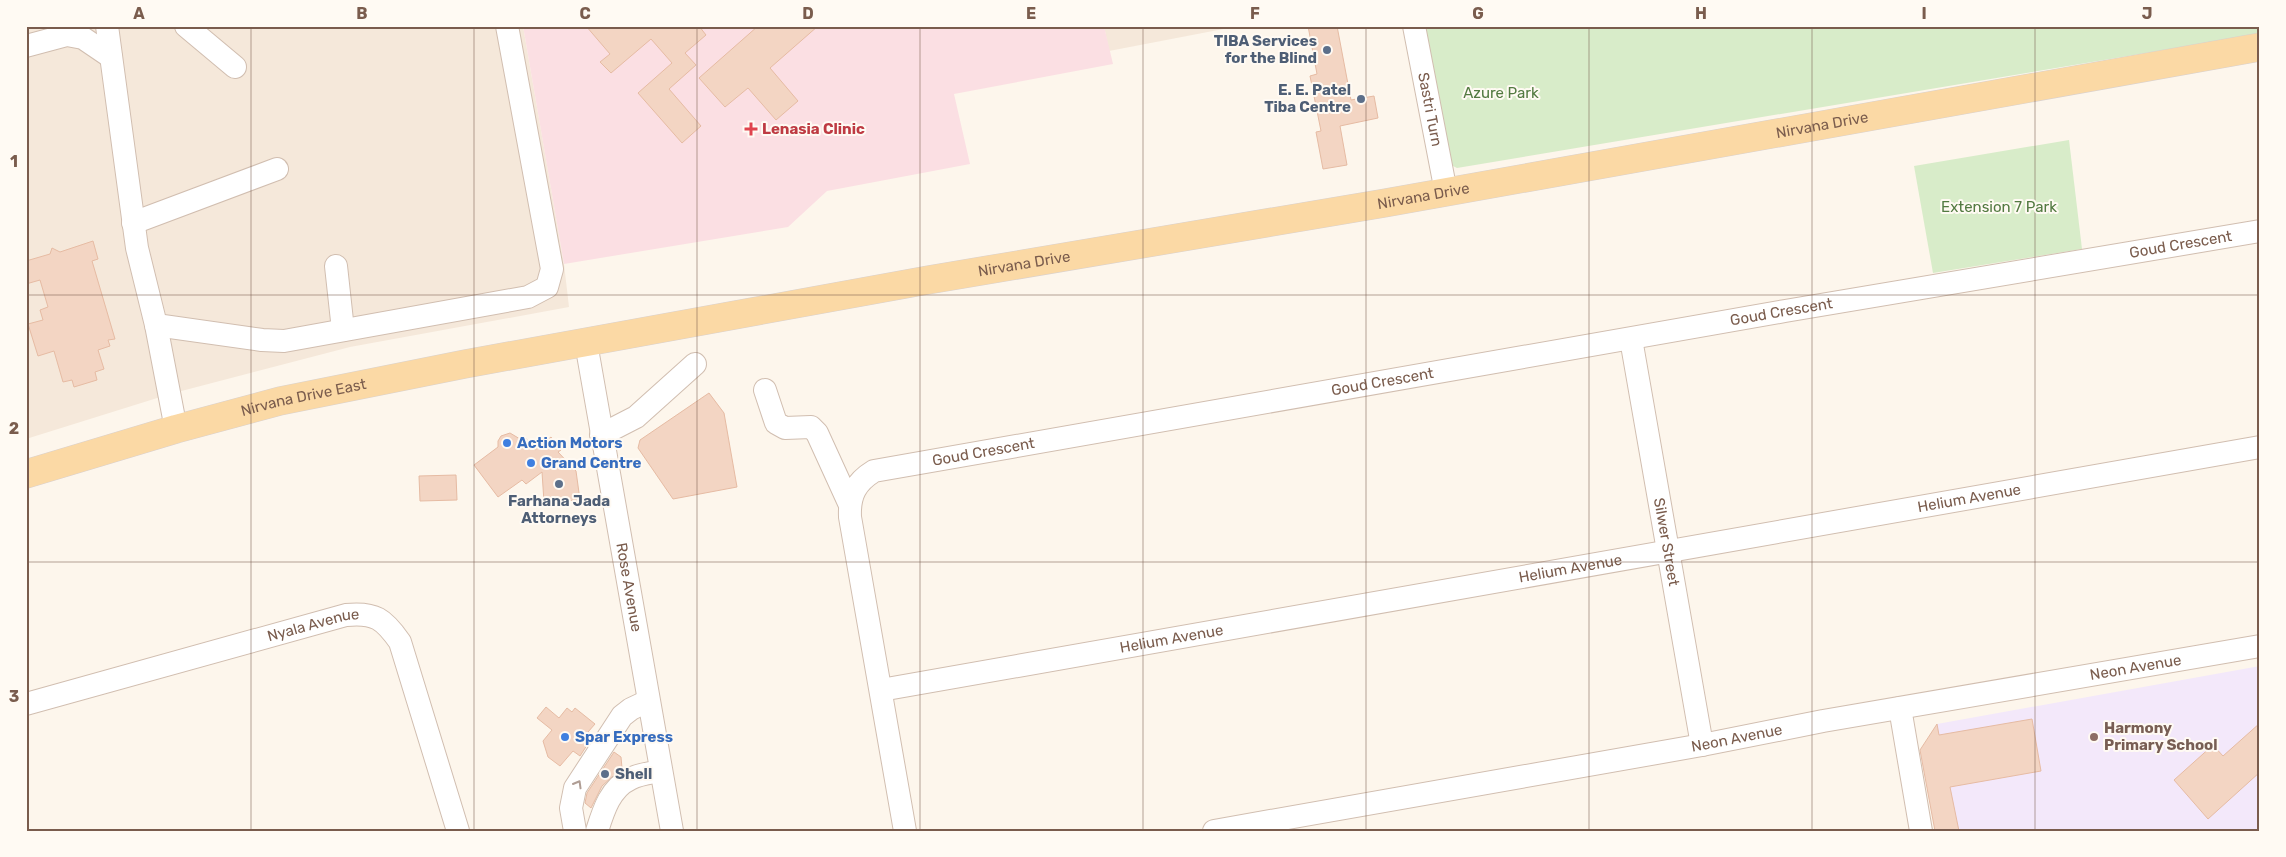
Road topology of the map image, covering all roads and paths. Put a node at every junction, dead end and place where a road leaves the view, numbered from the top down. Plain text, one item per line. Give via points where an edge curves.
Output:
1 (107, 26) edge
2 (186, 26) edge
3 (507, 26) edge
4 (1414, 26) edge
5 (26, 46) edge
6 (2260, 47) edge
7 (111, 57) junction
8 (235, 67) dead end
9 (277, 169) dead end
10 (1446, 192) junction
11 (134, 223) junction
12 (2260, 231) edge
13 (336, 266) dead end
14 (156, 325) junction
15 (343, 330) junction
16 (1631, 339) junction
17 (586, 343) junction
18 (694, 364) dead end
19 (765, 390) dead end
20 (176, 429) junction
21 (601, 435) junction
22 (2260, 447) edge
23 (26, 474) edge
24 (850, 503) junction
25 (1668, 552) junction
26 (2260, 646) edge
27 (881, 690) junction
28 (648, 701) junction
29 (26, 704) edge
30 (1900, 708) junction
31 (1702, 745) junction
32 (661, 771) junction
33 (669, 830) edge
34 (458, 831) edge
35 (575, 831) edge
36 (597, 831) edge
37 (905, 831) edge
38 (1214, 831) edge
39 (1921, 831) edge

1 - 7 street
2 - 8 street
3 - 15 street via 552,269 547,287 528,297
4 - 10 street, Sastri Turn
5 - 7 street via 67,35 83,38
6 - 10 main road, Nirvana Drive
7 - 11 street
9 - 11 street
10 - 17 main road, Nirvana Drive via 928,280
11 - 14 street
12 - 16 street, Goud Crescent
13 - 15 street
14 - 15 street via 284,341
14 - 20 street
16 - 24 street, Goud Crescent via 874,471 862,478
16 - 25 street, Silwer Street
17 - 20 main road, Nirvana Drive East via 280,401
17 - 21 street, Rose Avenue
18 - 21 street via 636,417
19 - 24 street via 776,424 785,428 811,427 817,433
20 - 23 main road, Nirvana Drive East
21 - 28 street, Rose Avenue
22 - 25 street, Helium Avenue
24 - 27 street, Goud Crescent
25 - 27 street, Helium Avenue
25 - 31 street, Silwer Street
26 - 30 street, Neon Avenue
27 - 37 street, Goud Crescent
28 - 32 street, Rose Avenue
35 -> 28 street via 571,808 575,788 622,716
29 - 34 street, Nyala Avenue via 346,615 363,613 378,618 400,642
30 - 31 street, Neon Avenue
30 - 39 street
31 - 38 street, Neon Avenue
32 - 33 street, Rose Avenue
32 - 36 street via 631,778 622,784 606,805

